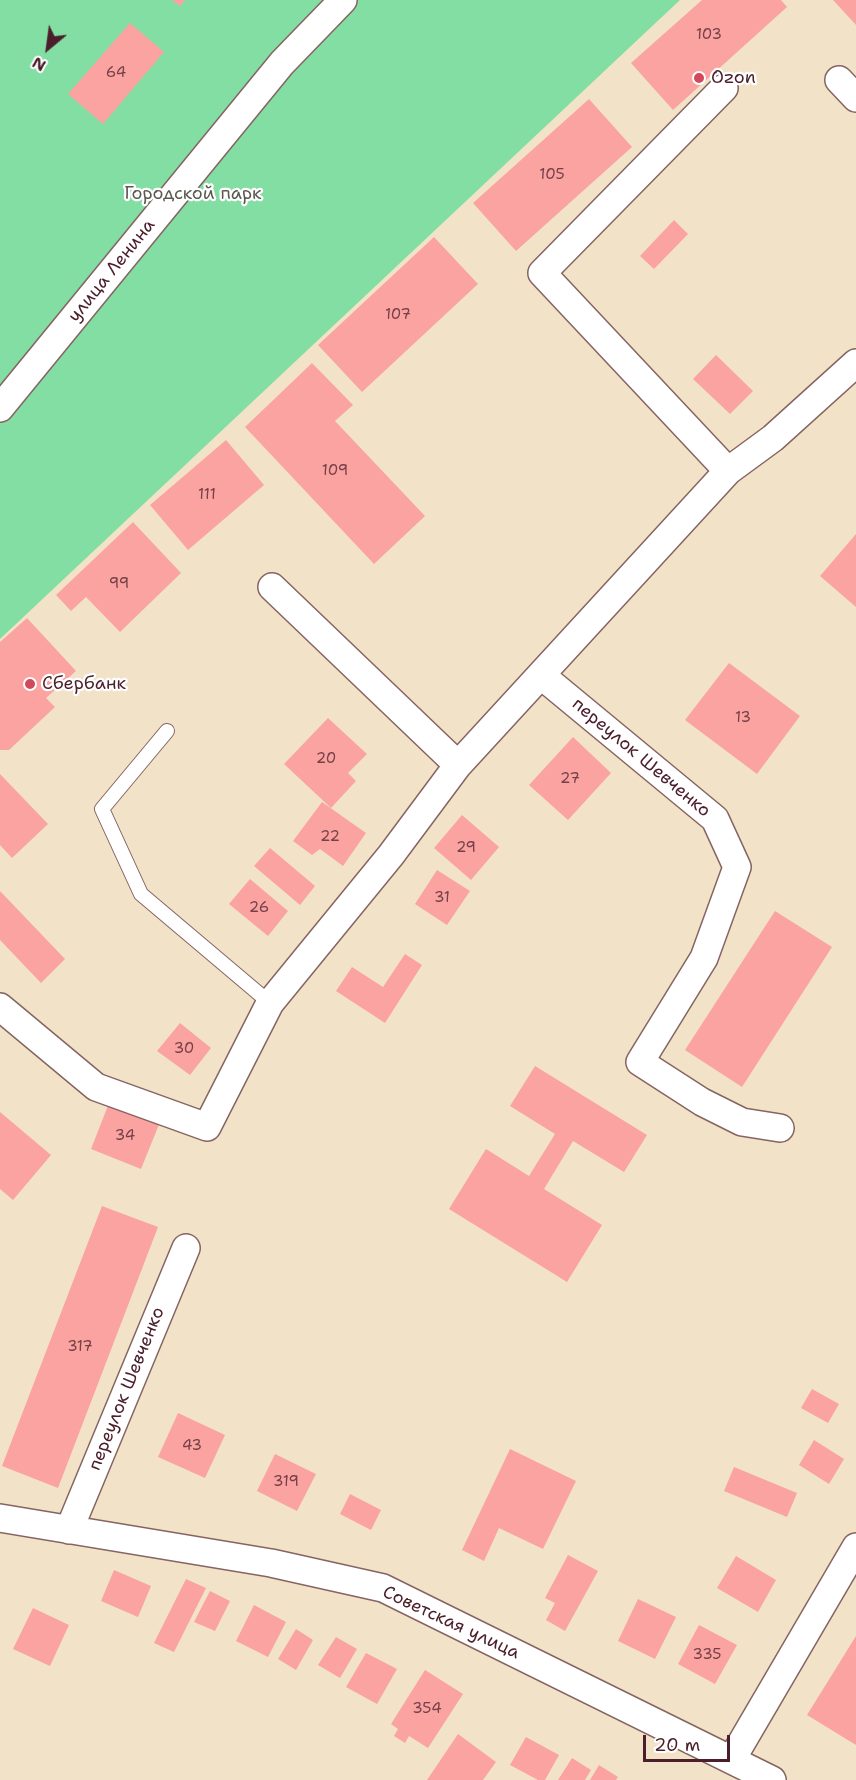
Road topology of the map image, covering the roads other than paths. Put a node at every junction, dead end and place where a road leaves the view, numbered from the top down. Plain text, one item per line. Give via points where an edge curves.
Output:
1 (343, 0) edge
2 (724, 88) dead end
3 (856, 363) edge
4 (0, 408) edge
5 (728, 471) junction
6 (272, 587) dead end
7 (542, 676) junction
8 (167, 731) dead end
9 (458, 765) junction
10 (270, 1003) junction
11 (0, 1007) edge
12 (780, 1128) dead end
13 (186, 1248) dead end
14 (0, 1518) edge
15 (69, 1530) junction
16 (856, 1547) edge
17 (732, 1759) junction
18 (764, 1778) edge

1 - 4 street, улица Ленина via 282,63
2 - 5 street via 542,273
3 - 5 street via 772,438
5 - 7 street
6 - 9 street
7 - 9 street
7 - 12 street, переулок Шевченко via 715,819 737,867 704,958 640,1062 702,1102 742,1122
8 - 10 lane via 102,809 141,894
9 - 10 street via 391,855
10 - 11 street via 207,1126 96,1087
13 - 15 street, переулок Шевченко
14 - 15 street, Советская улица
15 - 17 street, Советская улица via 271,1563 383,1588
16 - 17 street
17 - 18 street, Советская улица

